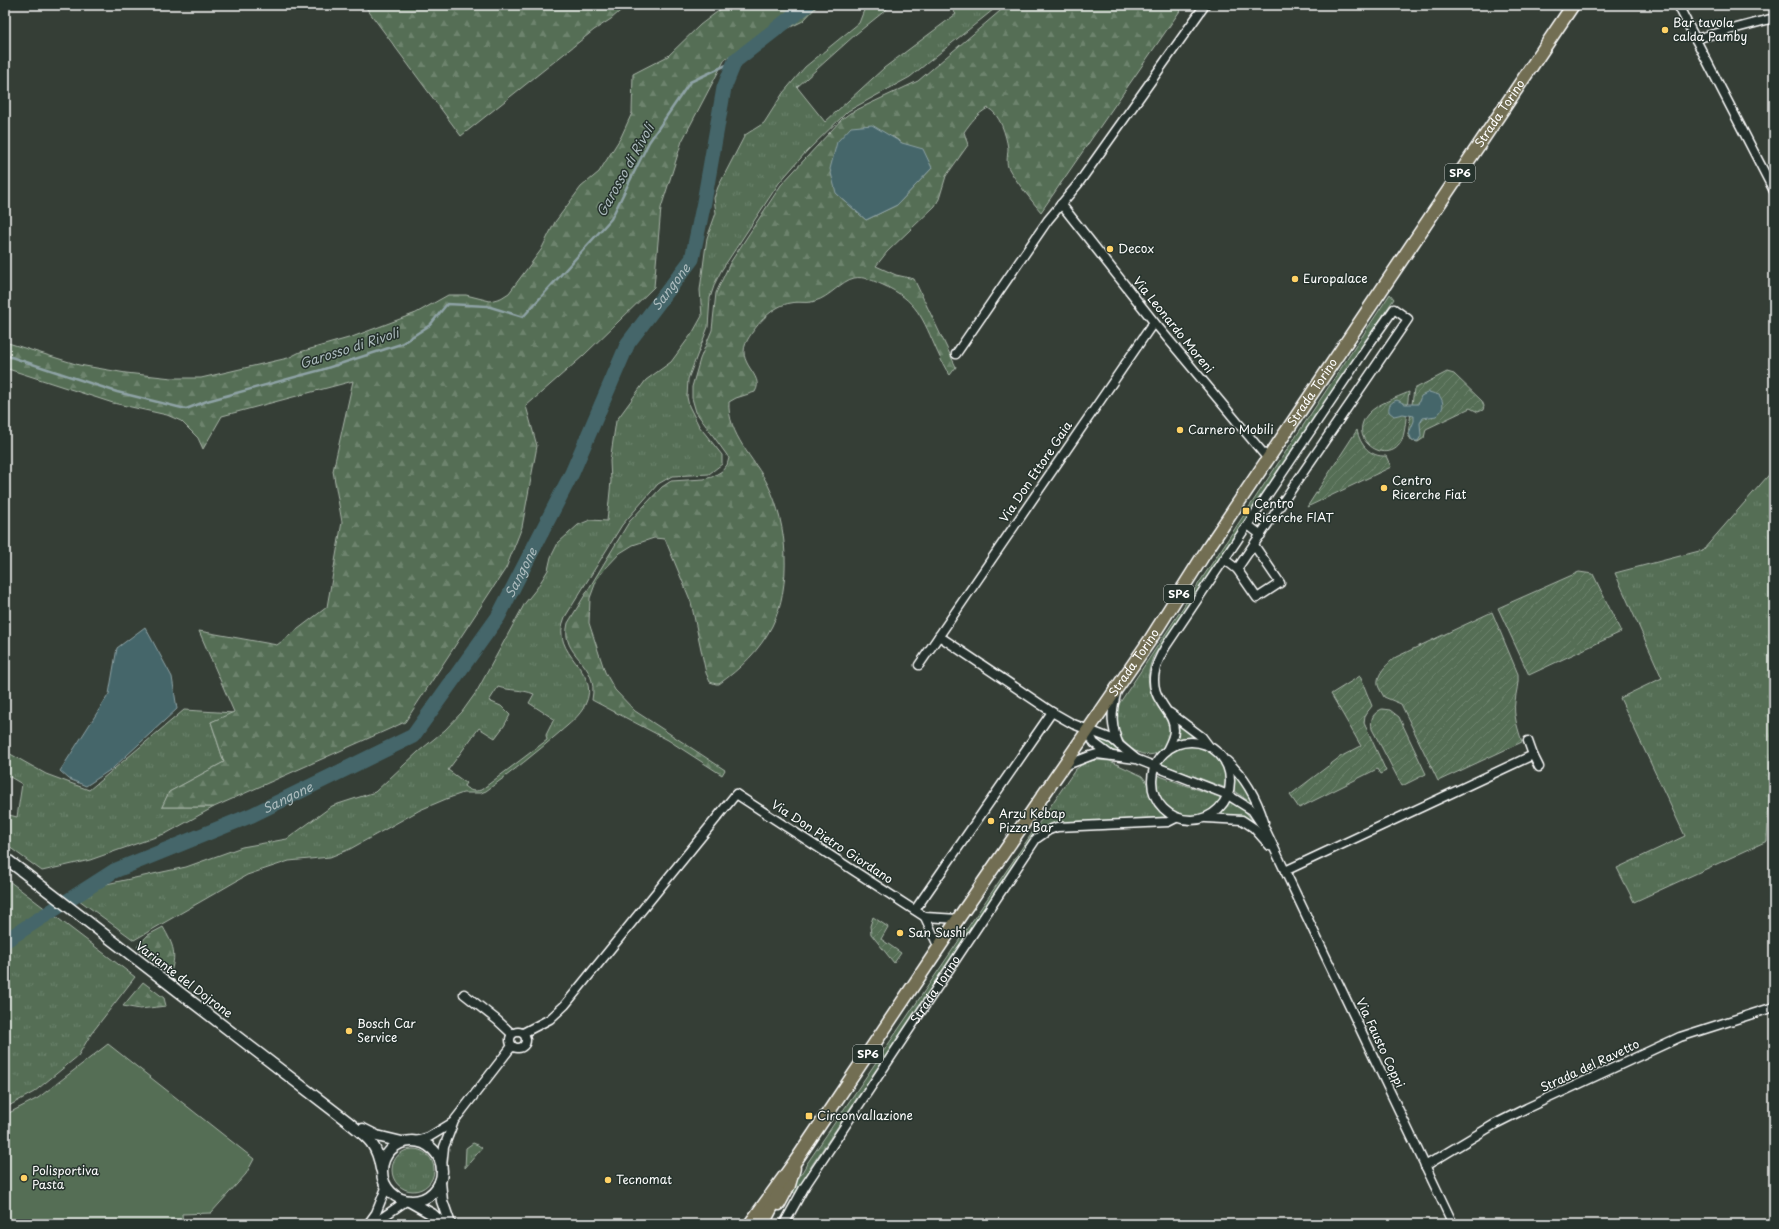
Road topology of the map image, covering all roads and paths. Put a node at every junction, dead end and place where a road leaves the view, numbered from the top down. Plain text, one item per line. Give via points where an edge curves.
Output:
1 (1204, 5) edge
2 (1572, 5) edge
3 (1678, 5) edge
4 (1774, 18) edge
5 (1695, 39) junction
6 (1774, 191) edge
7 (1061, 204) junction
8 (1154, 322) junction
9 (956, 354) dead end
10 (1268, 458) junction
11 (1248, 525) junction
12 (1261, 535) junction
13 (1254, 545) junction
14 (1224, 559) junction
15 (1238, 569) junction
16 (939, 636) junction
17 (919, 665) dead end
18 (1119, 686) junction
19 (1168, 711) junction
20 (1052, 712) junction
21 (1088, 731) junction
22 (1528, 741) dead end
23 (1120, 745) junction
24 (1209, 746) junction
25 (1167, 750) junction
26 (1533, 755) junction
27 (1112, 756) junction
28 (1224, 758) junction
29 (1136, 759) junction
30 (1064, 766) junction
31 (1155, 766) junction
32 (1539, 767) dead end
33 (1228, 795) junction
34 (1176, 818) junction
35 (1206, 818) junction
36 (1266, 831) junction
37 (1276, 853) junction
38 (5, 858) edge
39 (1285, 872) junction
40 (915, 910) junction
41 (925, 917) junction
42 (958, 919) junction
43 (940, 948) junction
44 (464, 994) dead end
45 (1774, 1007) edge
46 (523, 1033) junction
47 (512, 1034) junction
48 (512, 1046) junction
49 (347, 1121) junction
50 (454, 1121) junction
51 (416, 1141) junction
52 (402, 1142) junction
53 (797, 1159) junction
54 (442, 1166) junction
55 (1425, 1166) junction
56 (381, 1169) junction
57 (440, 1182) junction
58 (386, 1188) junction
59 (408, 1201) junction
60 (368, 1224) edge
61 (373, 1224) edge
62 (443, 1224) edge
63 (450, 1224) edge
64 (750, 1224) edge
65 (763, 1224) edge
66 (768, 1224) edge
67 (784, 1224) edge
68 (1453, 1224) edge

1 - 7 street via 1078,184
2 - 10 main road, Strada Torino / SP6
3 - 5 street
4 - 5 street
5 - 6 street
7 - 8 street, Via Leonardo Moreni
7 - 9 street
8 - 10 street, Via Leonardo Moreni
8 - 16 street, Via Don Ettore Gaia
10 - 18 main road, Strada Torino / SP6
11 - 12 street
11 - 12 street, Strada Torino via 1394,309 1408,319
11 - 14 street, Strada Torino
12 - 13 street, Strada Torino
13 - 15 street, Strada Torino
13 - 15 street via 1280,583 1257,598
14 - 15 street
14 - 19 street, Strada Torino via 1155,666 1154,686 1160,701
16 - 17 street, Via Don Ettore Gaia
16 - 20 street
18 - 21 main road, Strada Torino / SP6
18 - 23 street, Via Fausto Coppi via 1111,717 1112,728
19 - 24 street, Via Fausto Coppi via 1202,737
19 - 25 street, Via Fausto Coppi via 1174,731
20 - 21 street
20 - 40 street
21 - 23 street, Via Fausto Coppi via 1103,735
21 - 27 street, Via Fausto Coppi via 1094,743
21 - 30 main road, Strada Torino / SP6
22 - 26 street
23 - 29 street, Via Fausto Coppi
24 - 25 street, Via Fausto Coppi via 1184,742
24 - 28 street, Via Fausto Coppi
25 - 31 street, Via Fausto Coppi
26 - 32 street
26 - 39 street
27 - 29 street, Via Fausto Coppi
27 - 30 street, Via Fausto Coppi via 1090,756
28 - 33 street via 1231,775
28 - 36 street, Via Fausto Coppi via 1236,769 1252,793 1260,808
29 - 31 street, Via Fausto Coppi
30 - 42 main road, Strada Torino / SP6
31 - 33 street, Via Fausto Coppi
31 - 34 street via 1152,779 1154,794 1162,808
33 - 35 street via 1220,808
33 - 36 street, Via Fausto Coppi via 1252,810
34 - 35 street
34 - 67 street, Strada Torino via 1168,822 1058,827 1036,839 805,1186
35 - 37 street via 1242,820 1254,828
36 - 37 street, Via Fausto Coppi
37 - 39 street, Via Fausto Coppi
38 - 49 street, Variante del Dojrone
39 - 55 street, Via Fausto Coppi
40 - 41 street, Strada Torino
40 - 46 street, Via Don Pietro Giordano via 736,794 565,1006 550,1019
41 - 42 street
41 - 43 street, Strada Torino
42 - 43 main road, Strada Torino / SP6
43 - 53 main road, Strada Torino / SP6
44 - 47 street
45 - 55 street, Strada del Ravetto via 1680,1037 1521,1111
46 - 47 street
46 - 48 street via 526,1038 523,1046
47 - 48 street via 509,1038
48 - 50 street
49 - 52 street, Variante del Dojrone via 377,1136
49 - 56 street, Variante del Dojrone via 375,1146
50 - 51 street via 430,1137
50 - 54 street via 444,1147
51 - 52 street
51 - 54 street via 432,1148
52 - 56 street via 388,1152
53 - 64 main road, Strada Torino / SP6
53 - 65 main road, Strada Torino / SP6
53 - 66 main road, SP6 via 789,1185
54 - 57 street
55 - 68 street, Via Fausto Coppi
56 - 58 street
57 - 59 street via 435,1191 426,1197
57 - 63 street via 442,1201
58 - 59 street via 393,1195
58 - 60 street via 376,1213
59 - 61 street
59 - 62 street via 432,1214

